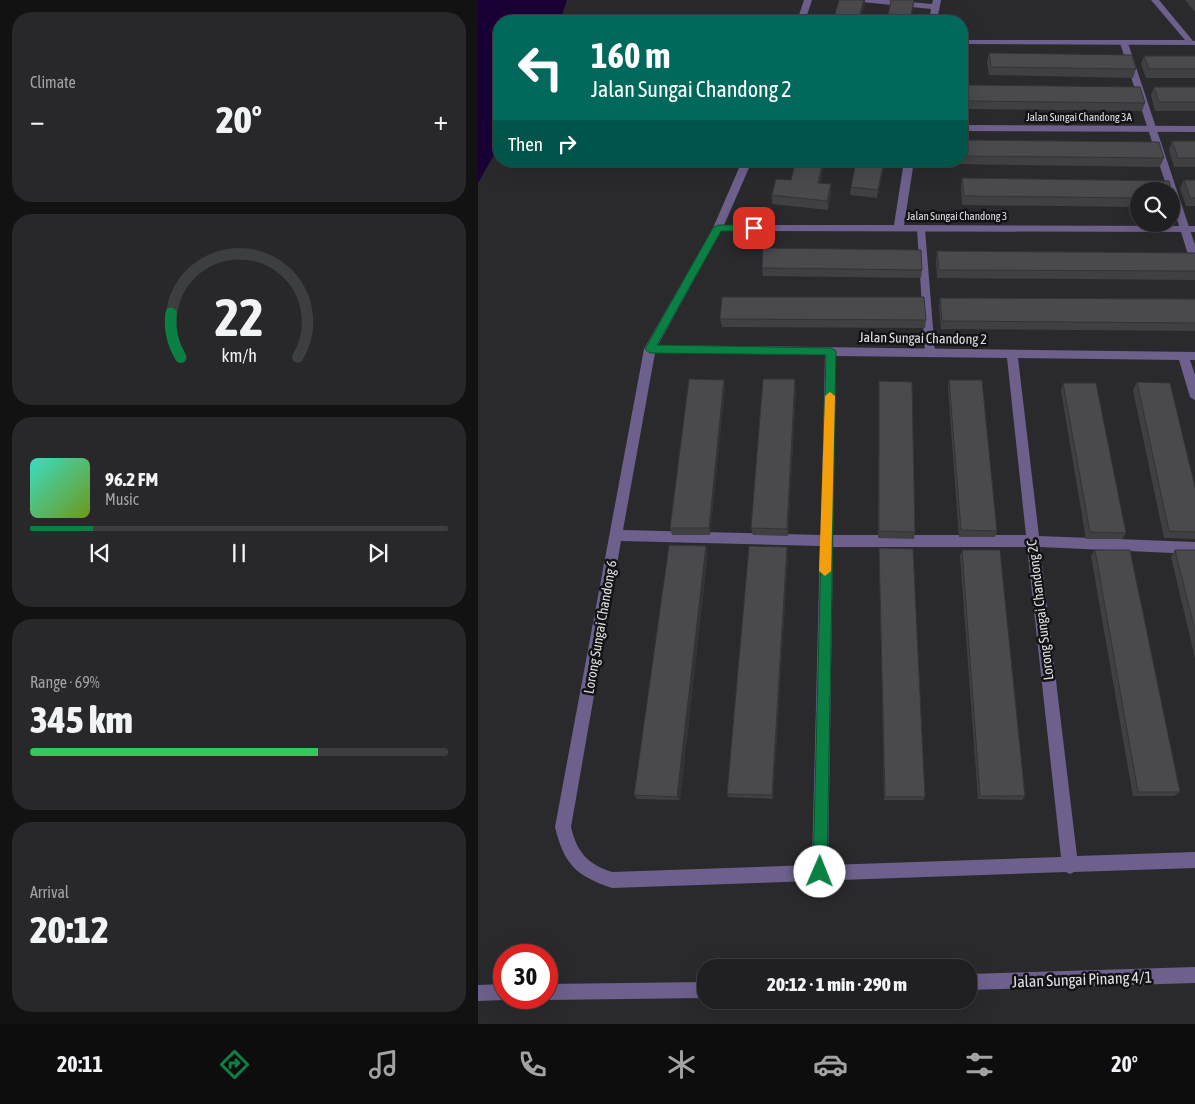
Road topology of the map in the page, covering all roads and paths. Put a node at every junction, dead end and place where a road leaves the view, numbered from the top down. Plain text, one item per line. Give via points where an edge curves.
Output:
1 (808, 0) edge
2 (862, 0) edge
3 (1155, 0) edge
4 (936, 3) edge
5 (803, 15) edge
6 (968, 42) edge
7 (1124, 43) junction
8 (1194, 44) edge
9 (968, 128) edge
10 (1152, 129) junction
11 (1196, 129) edge
12 (745, 167) edge
13 (908, 167) edge
14 (718, 228) junction
15 (898, 229) junction
16 (921, 229) junction
17 (1184, 229) junction
18 (1196, 229) edge
19 (1196, 264) edge
20 (650, 349) junction
21 (831, 351) junction
22 (930, 353) junction
23 (1012, 354) junction
24 (1183, 356) junction
25 (1196, 356) edge
26 (1196, 397) edge
27 (617, 535) junction
28 (826, 541) junction
29 (1032, 541) junction
30 (1196, 548) edge
31 (1196, 860) edge
32 (1070, 866) junction
33 (820, 872) junction
34 (1196, 975) edge
35 (977, 982) edge
36 (697, 990) edge
37 (493, 992) edge
38 (558, 992) edge
39 (478, 993) edge

1 - 5 street
2 - 4 street
3 - 8 street
6 - 7 street
7 - 8 street
7 - 10 lane
9 - 10 street, Jalan Sungai Chandong 3A
10 - 11 street, Jalan Sungai Chandong 3A
10 - 17 lane
12 - 14 street, Lorong Sungai Chandong 6
13 - 15 street
14 - 15 street, Jalan Sungai Chandong 3
14 - 20 street, Lorong Sungai Chandong 6
15 - 16 street, Jalan Sungai Chandong 3
16 - 17 street, Jalan Sungai Chandong 3
16 - 22 lane
17 - 18 street, Jalan Sungai Chandong 3
17 - 19 lane
20 - 21 street, Jalan Sungai Chandong 2
20 - 27 street, Lorong Sungai Chandong 6
21 - 22 street, Jalan Sungai Chandong 2
21 - 28 street
22 - 23 street, Jalan Sungai Chandong 2
23 - 24 street, Jalan Sungai Chandong 2
23 - 29 street, Lorong Sungai Chandong 2C
24 - 25 street, Jalan Sungai Chandong 2
24 - 26 street
27 - 28 street
27 - 33 street, Lorong Sungai Chandong 6 via 564,827 567,845 576,862 593,875 612,880
28 - 29 street
28 - 33 street
29 - 30 street
29 - 32 street, Lorong Sungai Chandong 2C
31 - 32 street
32 - 33 street
34 - 35 street, Jalan Sungai Pinang 4/1
36 - 38 street
37 - 39 street

